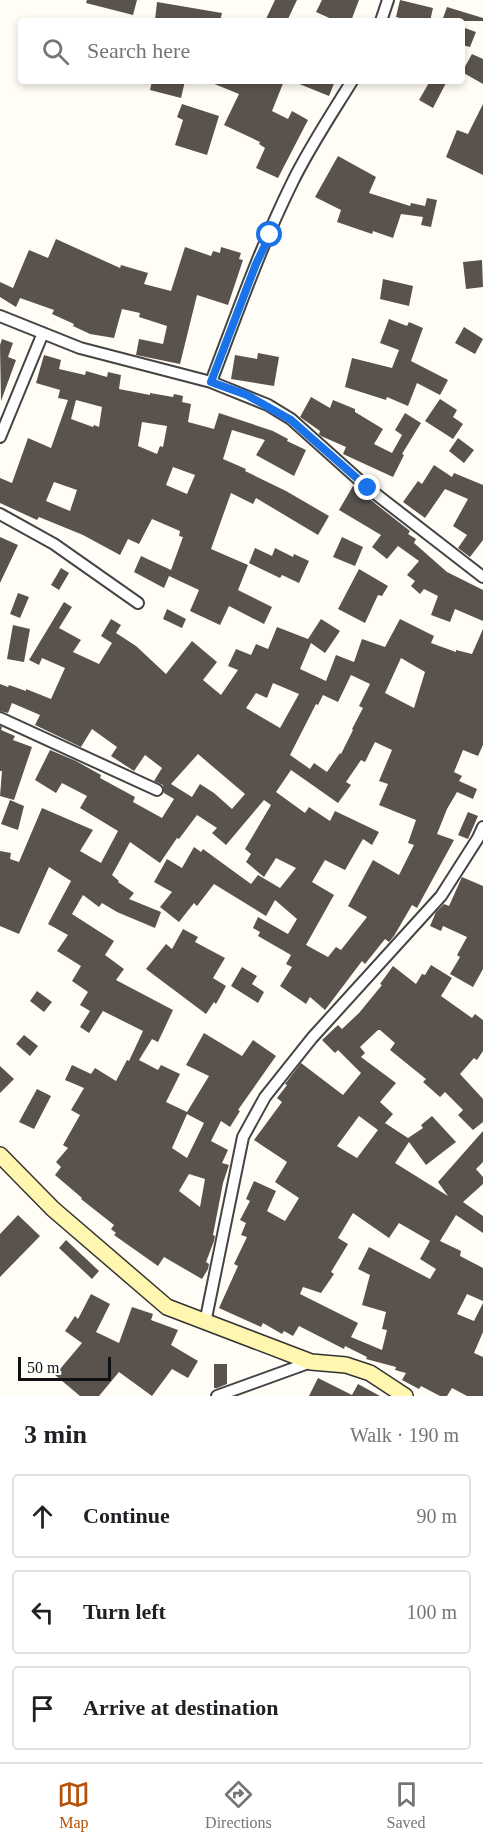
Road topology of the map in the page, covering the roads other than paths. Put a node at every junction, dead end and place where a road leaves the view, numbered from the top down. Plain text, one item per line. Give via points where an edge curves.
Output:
1 (388, 0) edge
2 (382, 18) edge
3 (350, 84) edge
4 (0, 316) edge
5 (43, 333) junction
6 (211, 382) junction
7 (0, 437) edge
8 (0, 514) edge
9 (483, 577) edge
10 (138, 603) dead end
11 (0, 718) edge
12 (157, 790) dead end
13 (483, 827) edge
14 (0, 1155) edge
15 (205, 1323) junction
16 (311, 1362) junction
17 (217, 1396) edge
18 (405, 1396) edge

1 - 2 street
3 - 6 street via 291,184
4 - 5 street
5 - 6 street via 80,348
5 - 7 street
6 - 9 street via 247,395 291,420 368,488
8 - 10 street via 54,544
11 - 12 street
13 - 15 street via 441,896 312,1038 265,1097 243,1137
14 - 15 main road via 53,1209 167,1307
15 - 16 main road
16 - 17 street
16 - 18 main road via 346,1365 370,1373

